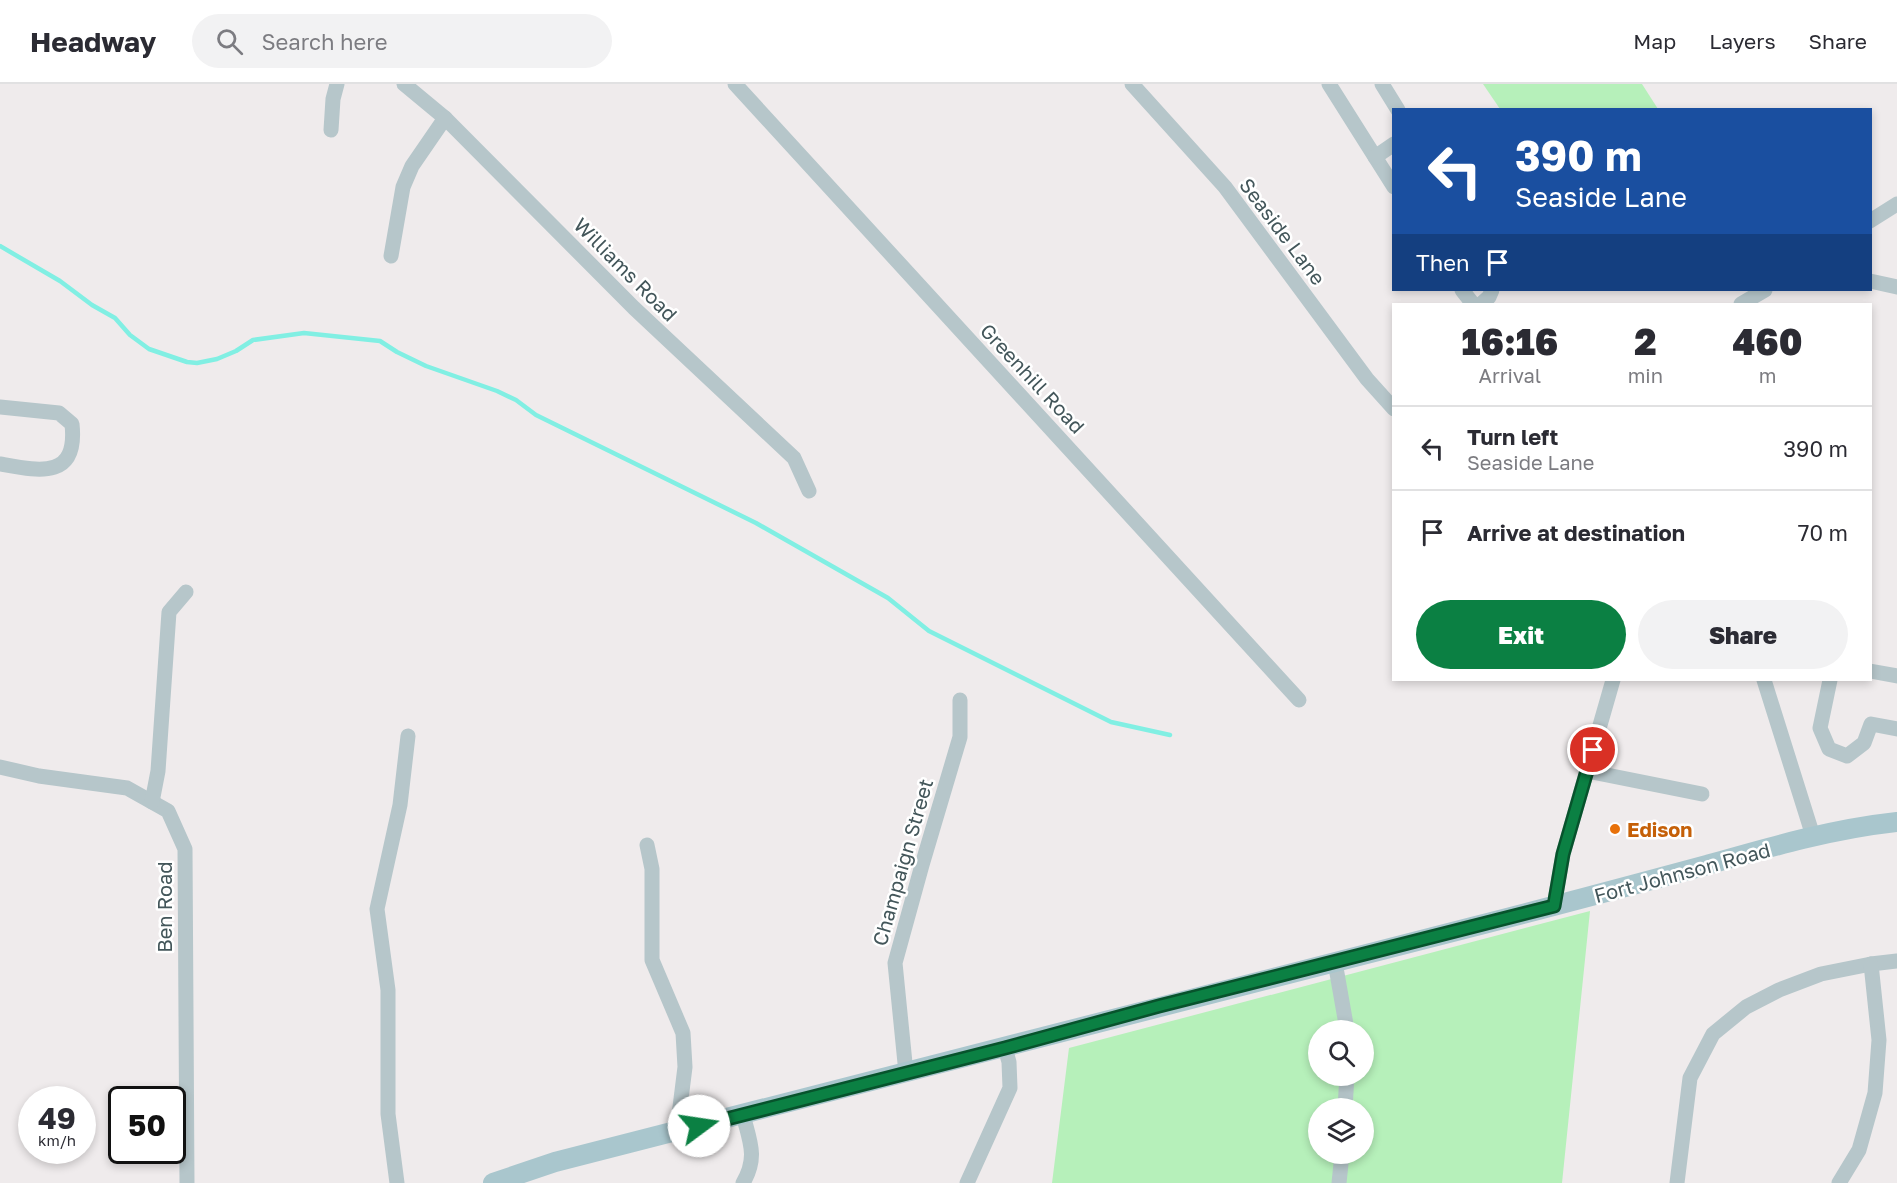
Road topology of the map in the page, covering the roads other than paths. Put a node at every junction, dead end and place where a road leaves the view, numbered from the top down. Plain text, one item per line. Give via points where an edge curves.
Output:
1 (337, 84) edge
2 (404, 84) edge
3 (735, 84) edge
4 (1132, 84) edge
5 (1329, 84) edge
6 (1382, 84) edge
7 (1397, 108) edge
8 (445, 118) junction
9 (331, 130) dead end
10 (1392, 145) edge
11 (1375, 157) junction
12 (1392, 184) edge
13 (1897, 204) edge
14 (1872, 220) edge
15 (391, 256) dead end
16 (1872, 281) edge
17 (1897, 287) edge
18 (1463, 291) edge
19 (1492, 291) edge
20 (1763, 291) edge
21 (1472, 303) edge
22 (1482, 303) edge
23 (1743, 303) edge
24 (0, 407) edge
25 (1392, 407) edge
26 (0, 464) edge
27 (809, 491) dead end
28 (186, 592) dead end
29 (1872, 671) edge
30 (1897, 676) edge
31 (1613, 681) edge
32 (1764, 681) edge
33 (1830, 681) edge
34 (960, 700) dead end
35 (1299, 700) dead end
36 (1897, 729) edge
37 (408, 736) dead end
38 (0, 767) edge
39 (1587, 771) junction
40 (1702, 794) dead end
41 (152, 802) junction
42 (1897, 822) edge
43 (1813, 836) junction
44 (647, 845) dead end
45 (1554, 906) junction
46 (1897, 961) edge
47 (1335, 962) junction
48 (1870, 964) junction
49 (1345, 1020) edge
50 (1005, 1048) junction
51 (906, 1073) junction
52 (743, 1114) junction
53 (677, 1131) junction
54 (1341, 1164) edge
55 (188, 1183) edge
56 (397, 1183) edge
57 (493, 1183) edge
58 (743, 1183) edge
59 (967, 1183) edge
60 (1339, 1183) edge
61 (1677, 1183) edge
62 (1839, 1183) edge

1 - 9 street
2 - 8 street, Williams Road
3 - 35 street, Greenhill Road
4 - 25 street, Seaside Lane via 1225,187 1367,379
5 - 11 street
6 - 7 street
8 - 15 street via 412,166 403,187
8 - 27 street, Williams Road via 634,308 794,458
10 - 11 street
11 - 12 street
13 - 14 street
16 - 17 street
18 - 21 street
19 - 22 street
20 - 23 street
24 - 26 street via 59,413 72,424 74,441 68,458 57,467 33,470
28 - 41 street via 169,612 158,771
29 - 30 street
31 - 39 street
32 - 43 street
33 - 36 street via 1820,728 1829,749 1847,756 1864,743 1871,724
34 - 51 street, Champaign Street via 960,737 896,963
37 - 56 street via 400,805 377,909 388,990 388,1114
38 - 41 street, Ben Road via 127,788
39 - 40 street
39 - 45 street via 1563,854
41 - 55 street, Ben Road via 168,811 185,849
42 - 43 main road, Fort Johnson Road
43 - 45 main road, Fort Johnson Road
44 - 53 street via 652,869 652,960 683,1033 685,1067
45 - 47 main road, Fort Johnson Road
46 - 48 street
47 - 49 street
47 - 50 main road, Fort Johnson Road
48 - 61 street via 1821,974 1779,990 1746,1006 1713,1034 1690,1078
48 - 62 street via 1879,1040 1875,1093 1859,1150
50 - 51 main road, Fort Johnson Road
50 - 59 street via 1010,1088
51 - 52 main road, Fort Johnson Road
52 - 53 main road, Fort Johnson Road
52 - 58 street via 753,1154
53 - 57 main road, Fort Johnson Road via 555,1162
54 - 60 street

